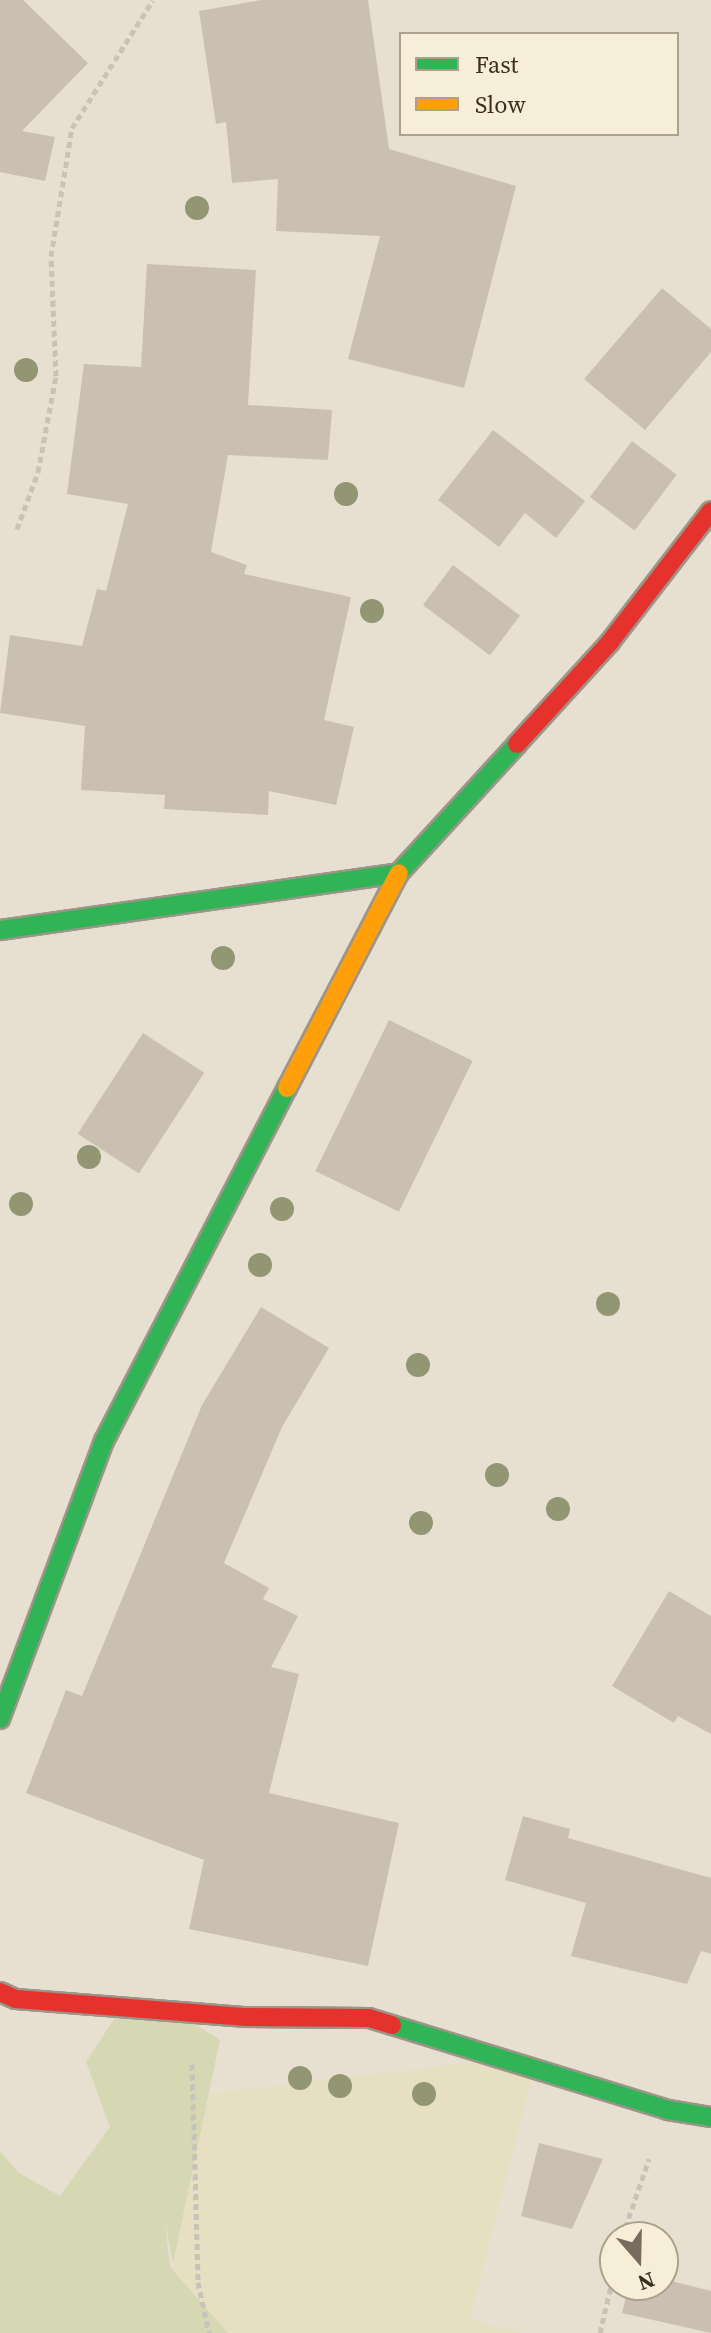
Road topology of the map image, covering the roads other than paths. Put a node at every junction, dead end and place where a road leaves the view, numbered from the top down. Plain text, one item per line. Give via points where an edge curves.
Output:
1 (711, 511) edge
2 (399, 873) junction
3 (0, 930) edge
4 (0, 1719) edge
5 (0, 1992) edge
6 (711, 2117) edge

1 - 2 street via 610,642
2 - 3 street
2 - 4 street via 104,1441
5 - 6 street via 16,1999 369,2018 668,2110

